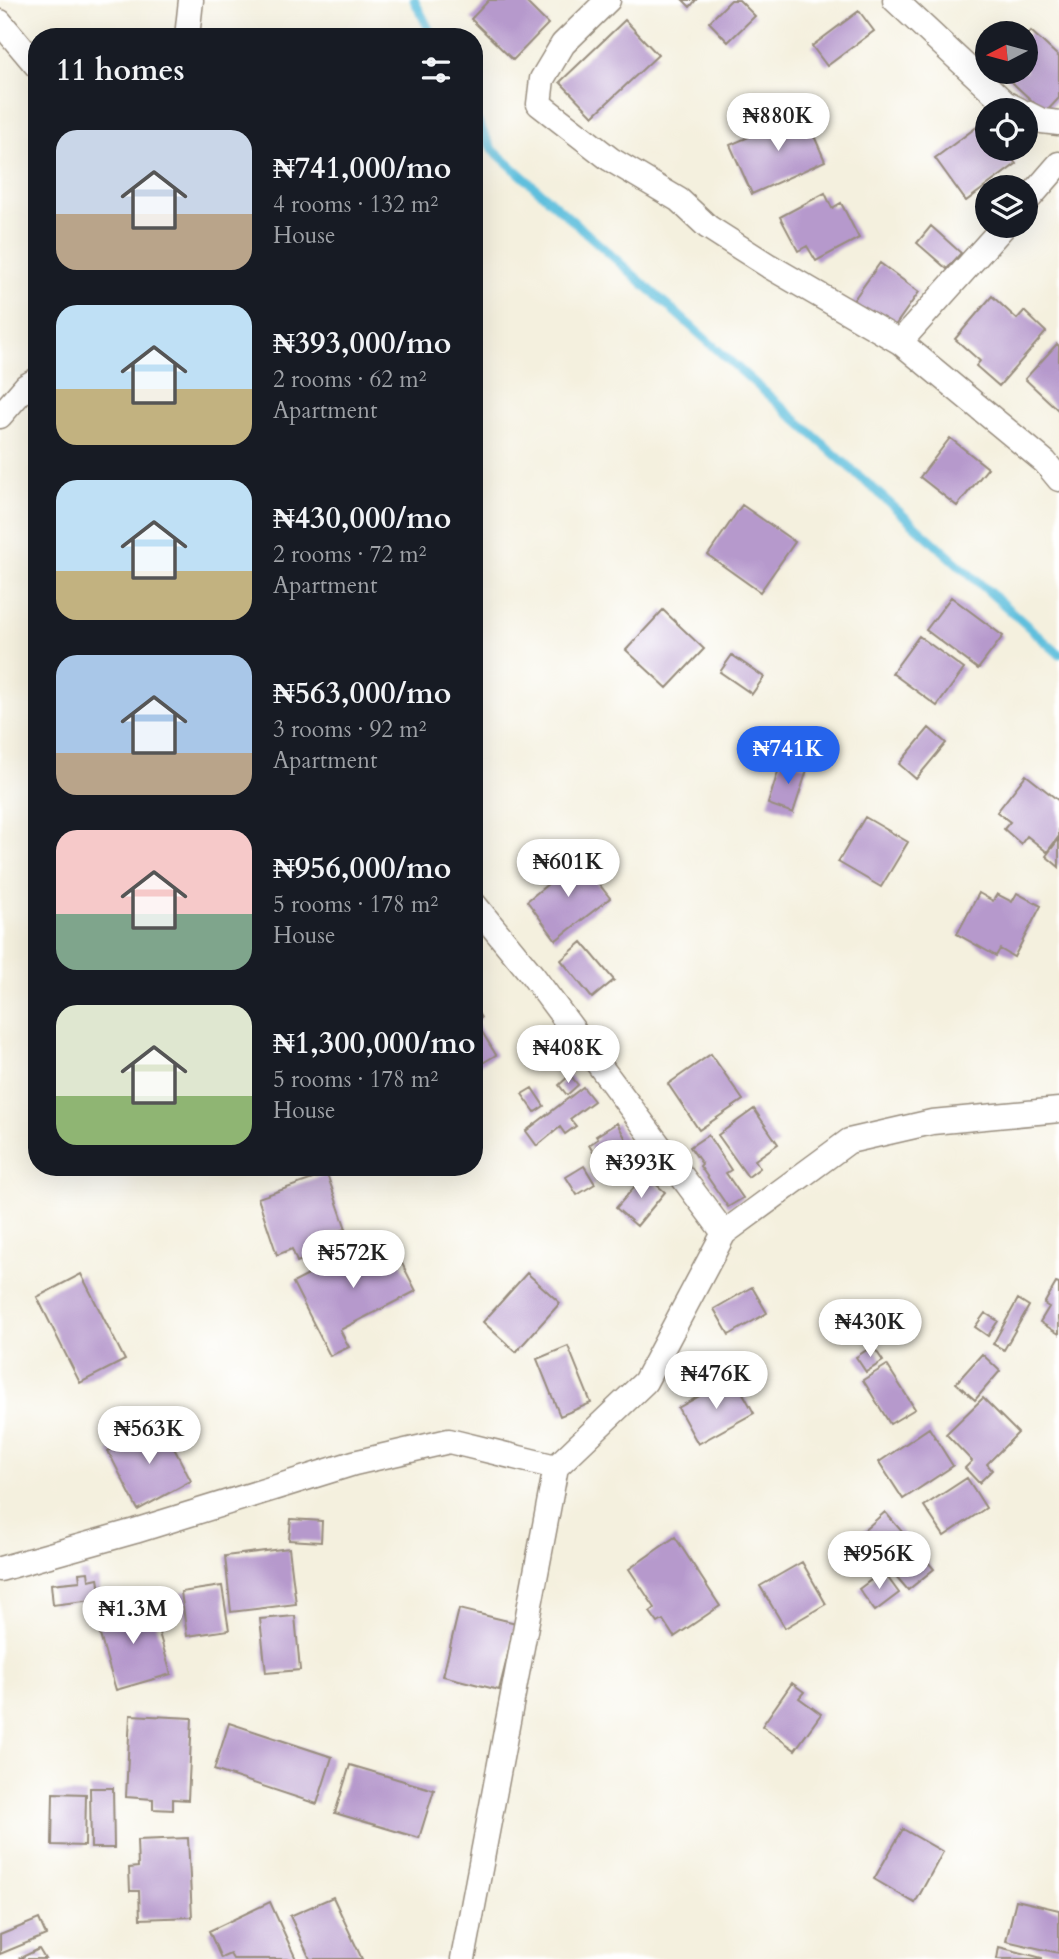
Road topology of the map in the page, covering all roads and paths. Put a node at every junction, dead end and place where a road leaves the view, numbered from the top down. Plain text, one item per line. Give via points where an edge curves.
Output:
1 (191, 0) edge
2 (607, 0) edge
3 (895, 0) edge
4 (0, 22) edge
5 (188, 28) edge
6 (28, 55) edge
7 (1000, 98) edge
8 (1038, 119) edge
9 (1059, 123) edge
10 (1059, 164) edge
11 (1038, 188) edge
12 (993, 238) edge
13 (900, 342) junction
14 (28, 385) edge
15 (0, 416) edge
16 (1059, 479) edge
17 (483, 915) edge
18 (1059, 1110) edge
19 (724, 1233) junction
20 (556, 1467) junction
21 (0, 1569) edge
22 (463, 1959) edge

1 - 5 street
2 - 13 street via 563,44 542,79 539,104 610,159 679,200 708,227
3 - 7 street
4 - 6 street
8 - 9 street
10 - 11 street
12 - 13 street
13 - 16 street via 1045,462
14 - 15 street
17 - 19 street
18 - 19 street via 932,1122 849,1141
19 - 20 street via 645,1382
20 - 21 street via 449,1441 354,1463
20 - 22 street

